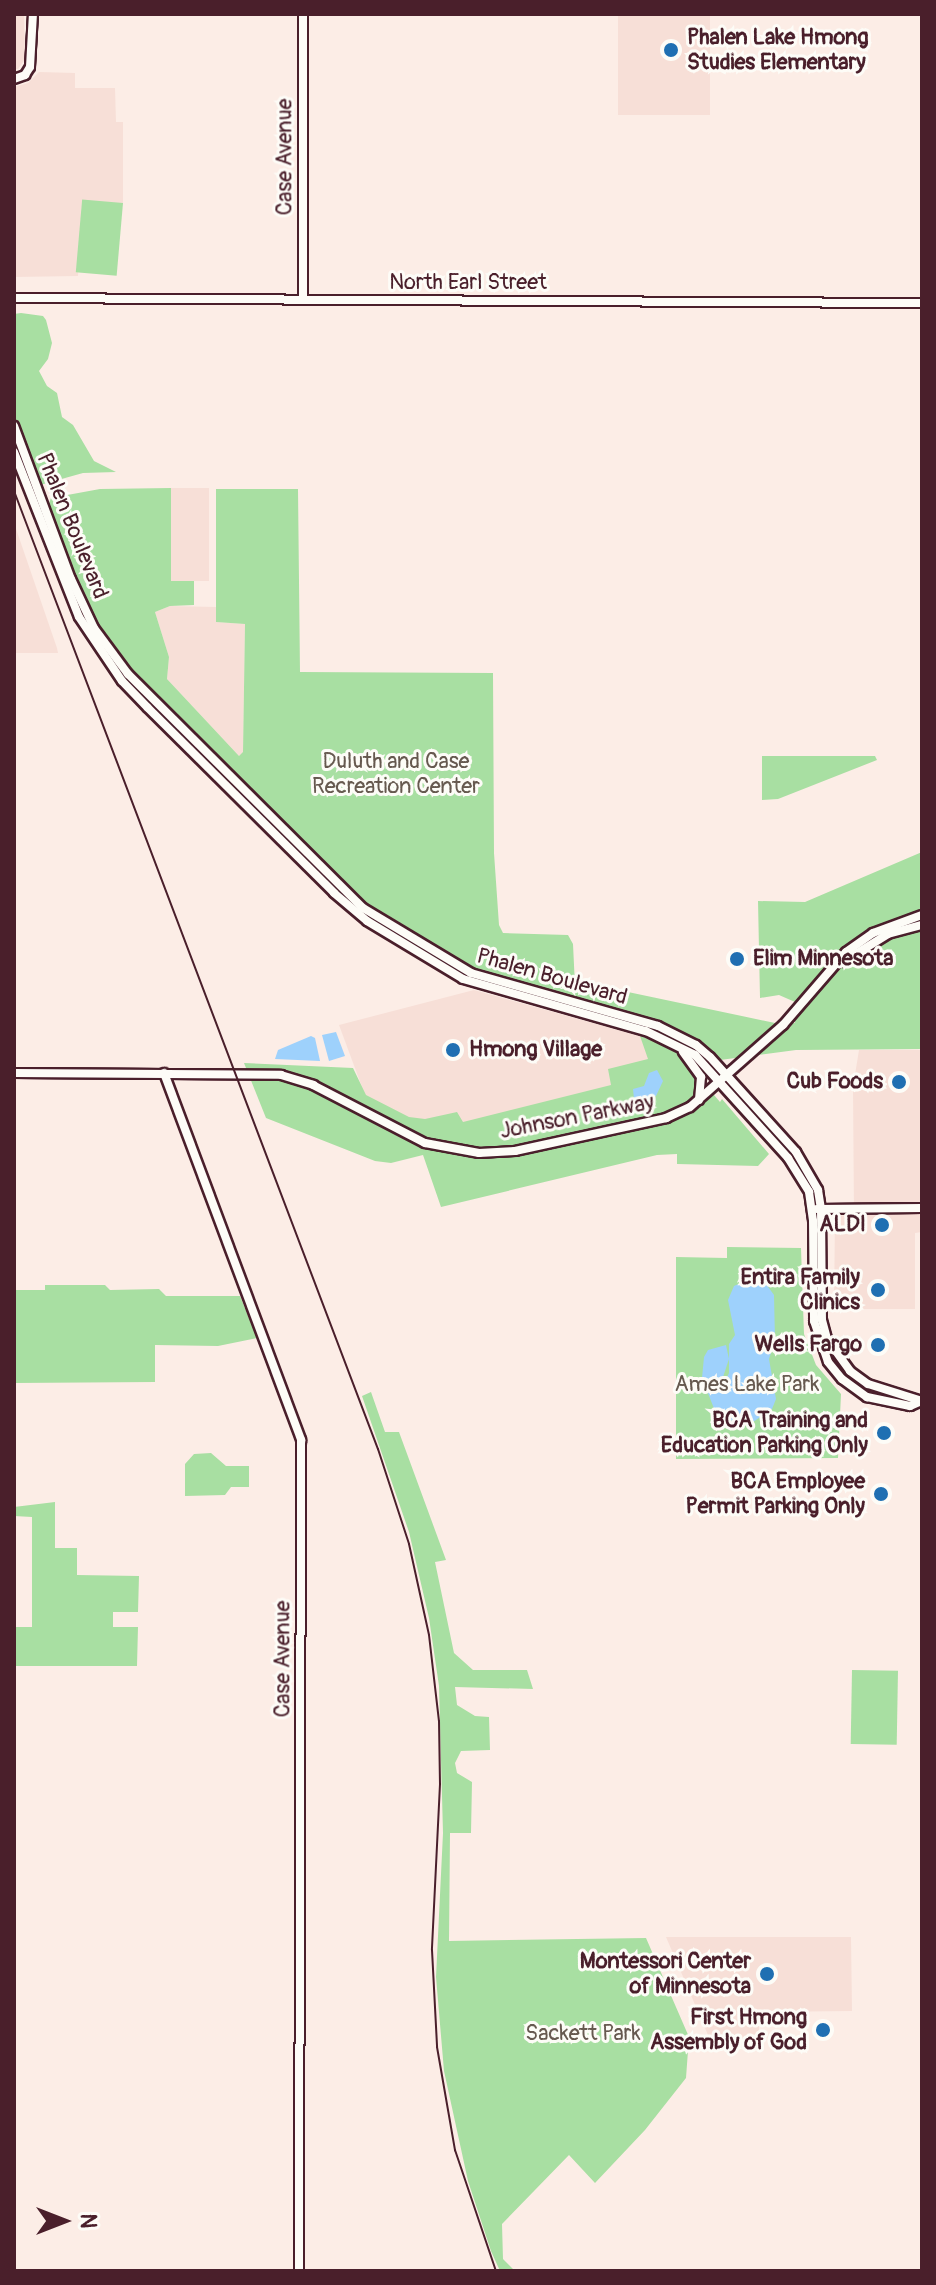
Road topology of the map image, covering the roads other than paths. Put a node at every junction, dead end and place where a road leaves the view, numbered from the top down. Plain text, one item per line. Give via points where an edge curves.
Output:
1 (33, 14) edge
2 (303, 14) edge
3 (14, 79) edge
4 (14, 298) edge
5 (303, 299) junction
6 (922, 303) edge
7 (14, 426) edge
8 (14, 452) edge
9 (922, 915) edge
10 (922, 925) edge
11 (822, 981) junction
12 (652, 1033) junction
13 (14, 1073) edge
14 (164, 1073) junction
15 (729, 1074) junction
16 (721, 1081) junction
17 (699, 1100) junction
18 (922, 1208) edge
19 (817, 1209) junction
20 (922, 1401) edge
21 (299, 2271) edge

1 - 3 street via 30,67
2 - 5 street, Case Avenue
4 - 5 street, North Earl Street
5 - 6 street, North Earl Street
7 - 15 street, Phalen Boulevard via 71,579 111,652 342,889 455,966 658,1026 696,1045
8 - 12 street, Phalen Boulevard via 64,588 98,649 148,708 349,907 463,979
9 - 11 street, Johnson Parkway via 859,941
10 - 11 street, Johnson Parkway via 860,948
11 - 15 street, Johnson Parkway
12 - 16 street, Phalen Boulevard via 695,1055
12 - 17 street via 681,1049 699,1071
13 - 14 street, Johnson Parkway
14 - 17 street, Johnson Parkway via 292,1077 425,1143 479,1153 515,1151 666,1118
14 - 21 street, Case Avenue via 301,1440
15 - 16 street, Johnson Parkway
15 - 19 street, Phalen Boulevard via 796,1152 818,1190
16 - 17 street, Johnson Parkway
16 - 19 street, Phalen Boulevard via 801,1175
18 - 19 street
19 - 20 street, Phalen Boulevard via 814,1321 828,1362 867,1397 910,1406

